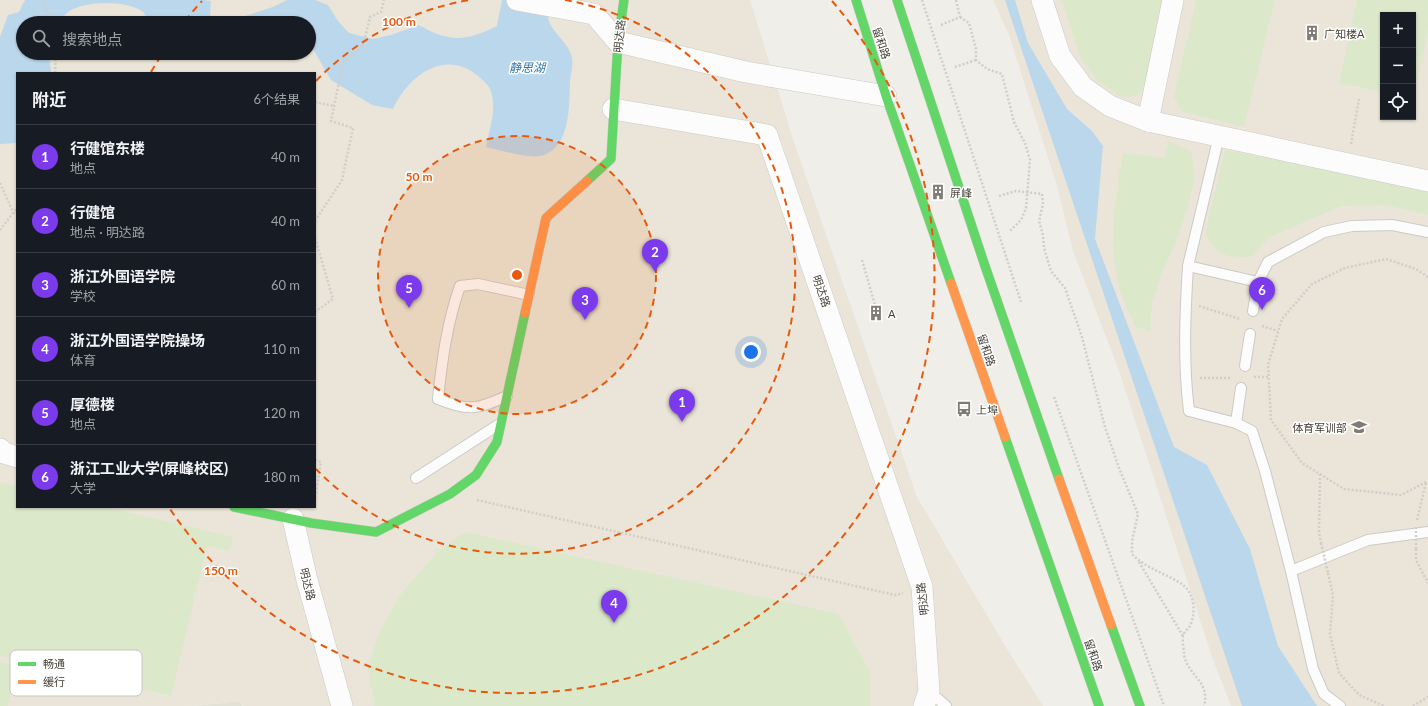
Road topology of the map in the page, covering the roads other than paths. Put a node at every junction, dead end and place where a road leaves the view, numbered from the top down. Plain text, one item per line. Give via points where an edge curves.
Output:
1 (517, 0) edge
2 (624, 0) edge
3 (856, 0) edge
4 (897, 0) edge
5 (1042, 0) edge
6 (1173, 0) edge
7 (618, 42) junction
8 (886, 96) junction
9 (613, 109) junction
10 (1148, 121) junction
11 (1219, 136) junction
12 (1428, 181) edge
13 (1428, 232) edge
14 (1188, 266) junction
15 (1258, 282) junction
16 (529, 295) junction
17 (1253, 311) dead end
18 (1250, 334) dead end
19 (1245, 366) dead end
20 (1241, 388) dead end
21 (507, 396) junction
22 (502, 422) junction
23 (1236, 423) junction
24 (0, 449) edge
25 (16, 457) edge
26 (416, 478) dead end
27 (239, 508) edge
28 (293, 519) junction
29 (1428, 532) edge
30 (1291, 572) junction
31 (926, 698) edge
32 (342, 706) edge
33 (946, 706) edge
34 (1099, 706) edge
35 (1140, 706) edge
36 (1340, 706) edge

1 - 7 street via 594,14
2 - 7 main road, 明达路
3 - 8 main road, 留和路
4 - 35 main road via 1054,468
5 - 10 street via 1060,56 1083,87 1110,106
6 - 10 street
7 - 8 street via 746,72
7 - 9 main road, 明达路
8 - 34 main road, 留和路
9 - 16 main road via 611,159 546,218
9 - 31 street, 明达路 via 768,135 922,587
10 - 11 street
11 - 12 street
11 - 14 lane
13 - 15 lane via 1392,225 1352,226 1324,232 1268,262
14 - 15 lane
14 - 23 lane via 1185,378 1189,411
15 - 17 lane
16 - 21 main road
16 - 21 lane via 478,284 460,286 450,314 438,399 457,407 480,408
18 - 19 lane
20 - 23 lane
21 - 22 main road
22 - 26 lane
22 - 28 main road via 497,442 476,475 450,494 376,532
23 - 30 lane via 1252,431
24 - 25 street
27 - 28 main road
28 - 32 street, 明达路
29 - 30 lane via 1368,540
30 - 36 lane via 1313,669 1324,694
31 - 33 lane

